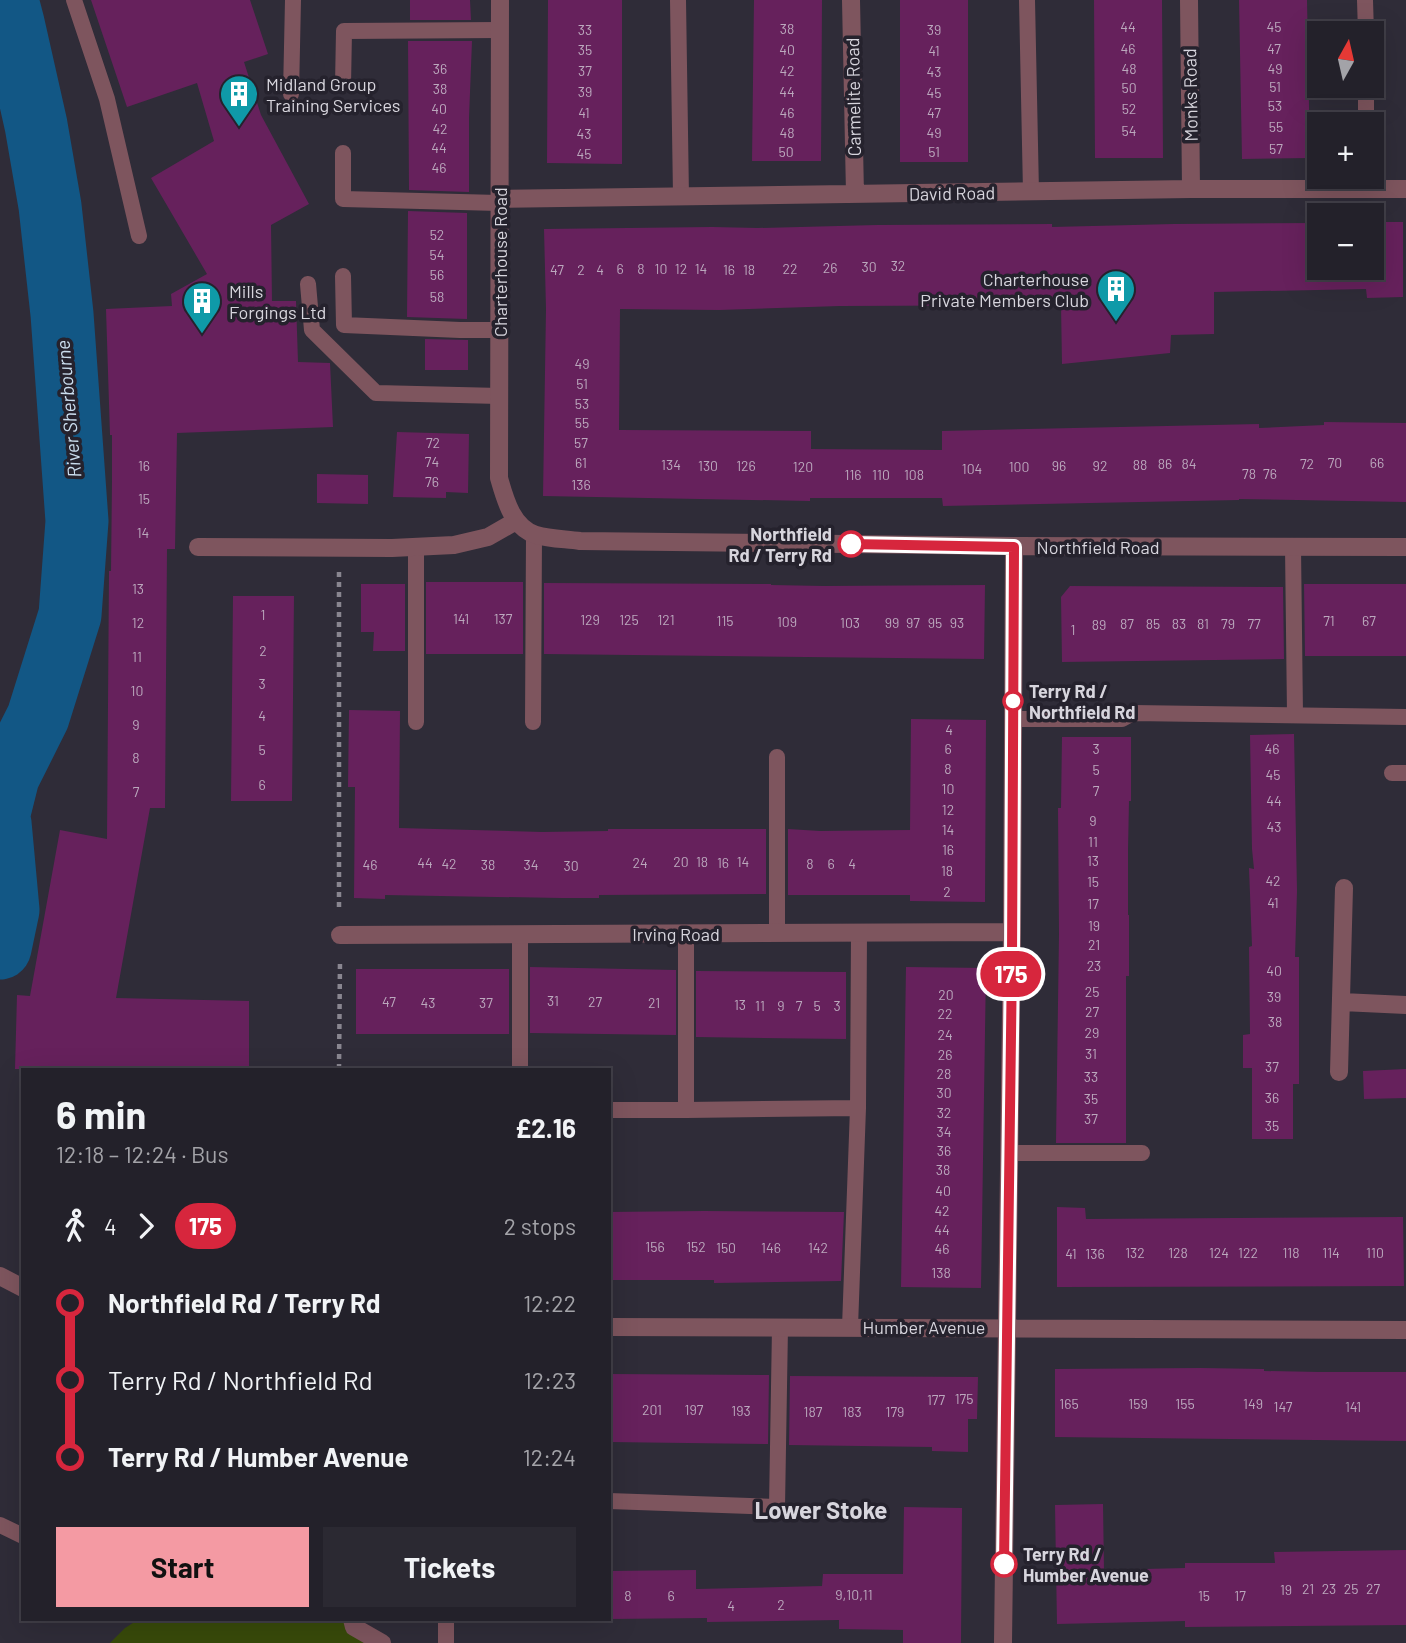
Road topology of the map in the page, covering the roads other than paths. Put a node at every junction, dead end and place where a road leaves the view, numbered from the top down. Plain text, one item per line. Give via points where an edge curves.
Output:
1 (74, 0) edge
2 (293, 0) edge
3 (500, 0) edge
4 (678, 0) edge
5 (851, 0) edge
6 (1027, 0) edge
7 (1189, 0) edge
8 (1365, 0) edge
9 (1366, 21) edge
10 (500, 30) junction
11 (343, 85) dead end
12 (291, 94) dead end
13 (344, 153) dead end
14 (1307, 185) edge
15 (1384, 186) edge
16 (1191, 189) junction
17 (1406, 189) edge
18 (1031, 192) junction
19 (855, 194) junction
20 (681, 197) junction
21 (499, 201) junction
22 (139, 236) dead end
23 (343, 276) dead end
24 (308, 284) dead end
25 (500, 330) junction
26 (500, 396) junction
27 (516, 521) junction
28 (534, 535) junction
29 (198, 547) dead end
30 (416, 547) junction
31 (1014, 547) junction
32 (1293, 547) junction
33 (1406, 547) edge
34 (1295, 715) junction
35 (1406, 717) edge
36 (1013, 719) junction
37 (416, 722) dead end
38 (533, 722) dead end
39 (777, 757) dead end
40 (1344, 888) dead end
41 (1012, 932) junction
42 (777, 933) junction
43 (859, 933) junction
44 (686, 934) junction
45 (340, 935) road end
46 (520, 935) junction
47 (1342, 1002) junction
48 (1406, 1005) edge
49 (520, 1068) edge
50 (1339, 1072) dead end
51 (858, 1108) junction
52 (611, 1110) edge
53 (686, 1110) junction
54 (1010, 1153) junction
55 (1142, 1153) dead end
56 (0, 1276) edge
57 (21, 1287) edge
58 (611, 1327) edge
59 (780, 1327) junction
60 (850, 1327) junction
61 (1007, 1328) junction
62 (1406, 1330) edge
63 (611, 1501) edge
64 (0, 1525) edge
65 (21, 1534) edge
66 (352, 1621) edge
67 (446, 1621) edge
68 (382, 1643) edge
69 (446, 1643) edge
70 (1003, 1643) edge

1 - 22 lane via 107,99
2 - 12 lane
3 - 10 street, Charterhouse Road
4 - 20 lane
5 - 19 street, Carmelite Road
6 - 18 lane
7 - 16 street, Monks Road
8 - 9 lane
10 - 11 lane via 344,31
10 - 21 street, Charterhouse Road
13 - 21 lane via 342,199
14 - 16 street, David Road
15 - 17 street, David Road
16 - 18 street, David Road
18 - 19 street, David Road
19 - 20 street, David Road
20 - 21 street, David Road
21 - 25 street, Charterhouse Road
23 - 25 lane via 344,326
24 - 26 lane via 312,330 376,393
25 - 26 street, Charterhouse Road
26 - 27 street, Charterhouse Road via 499,478
27 - 28 street
27 - 30 street via 488,537
28 - 31 street, Northfield Road via 580,541
28 - 38 lane
29 - 30 street
30 - 37 lane
31 - 32 street, Northfield Road
31 - 36 street
32 - 33 street, Northfield Road
32 - 34 lane
34 - 35 lane
34 - 36 lane via 1133,713 1122,719
36 - 41 street
39 - 42 lane
40 - 47 street
41 - 43 street, Irving Road
41 - 54 street
42 - 43 street, Irving Road
42 - 44 street, Irving Road
43 - 51 lane
44 - 46 street, Irving Road
44 - 53 lane
45 - 46 street, Irving Road
46 - 49 lane
47 - 48 street
47 - 50 street
51 - 53 lane
51 - 60 lane
52 - 53 lane
54 - 55 lane
54 - 61 street
56 - 57 street
58 - 59 street, Humber Avenue
59 - 60 street, Humber Avenue
59 - 63 lane via 777,1507
60 - 61 street, Humber Avenue
61 - 62 street, Humber Avenue
61 - 70 street
64 - 65 lane
66 - 68 street via 354,1627
67 - 69 lane

